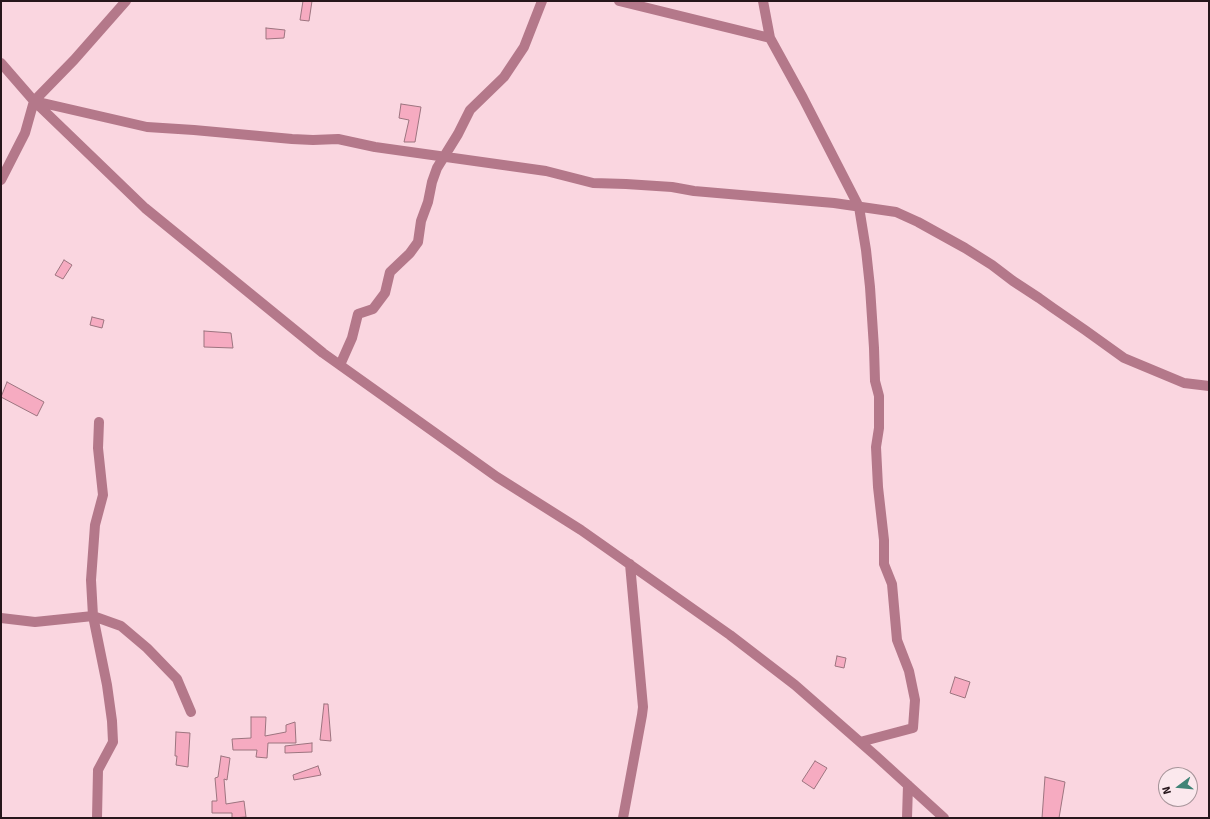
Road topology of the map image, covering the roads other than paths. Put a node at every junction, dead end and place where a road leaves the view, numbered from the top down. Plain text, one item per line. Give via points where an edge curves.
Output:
1 (126, 1) edge
2 (542, 1) edge
3 (619, 1) edge
4 (764, 1) edge
5 (770, 38) junction
6 (1, 63) edge
7 (34, 101) junction
8 (444, 158) junction
9 (1, 180) edge
10 (859, 207) junction
11 (340, 365) junction
12 (1209, 386) edge
13 (99, 422) dead end
14 (630, 564) junction
15 (93, 616) junction
16 (1, 618) edge
17 (191, 712) dead end
18 (860, 742) junction
19 (908, 785) junction
20 (97, 818) edge
21 (623, 818) edge
22 (908, 818) edge
23 (944, 818) edge

1 - 7 street
2 - 8 street via 524,47 504,77 470,110
3 - 5 street
4 - 5 street
5 - 10 street
6 - 7 street
7 - 8 street via 147,127 292,140 338,139
7 - 9 street via 25,133
7 - 11 street via 145,208
8 - 10 street via 546,171 593,183 672,188
8 - 11 street via 432,182 418,242 390,272 385,293 373,309 358,314 352,338
10 - 12 street via 896,212 965,248 1124,358 1184,383
10 - 18 street via 870,287 875,381 879,396 876,447 884,564 892,584 897,640 909,671 915,700 913,728
11 - 14 street via 497,477
13 - 15 street via 98,448 103,495 95,525 91,580
14 - 18 street via 795,684
14 - 21 street via 643,707
15 - 16 street via 35,622
15 - 17 street via 121,626 147,648 177,680
15 - 20 street via 107,686 113,742 98,770
18 - 19 street
19 - 22 street
19 - 23 street

